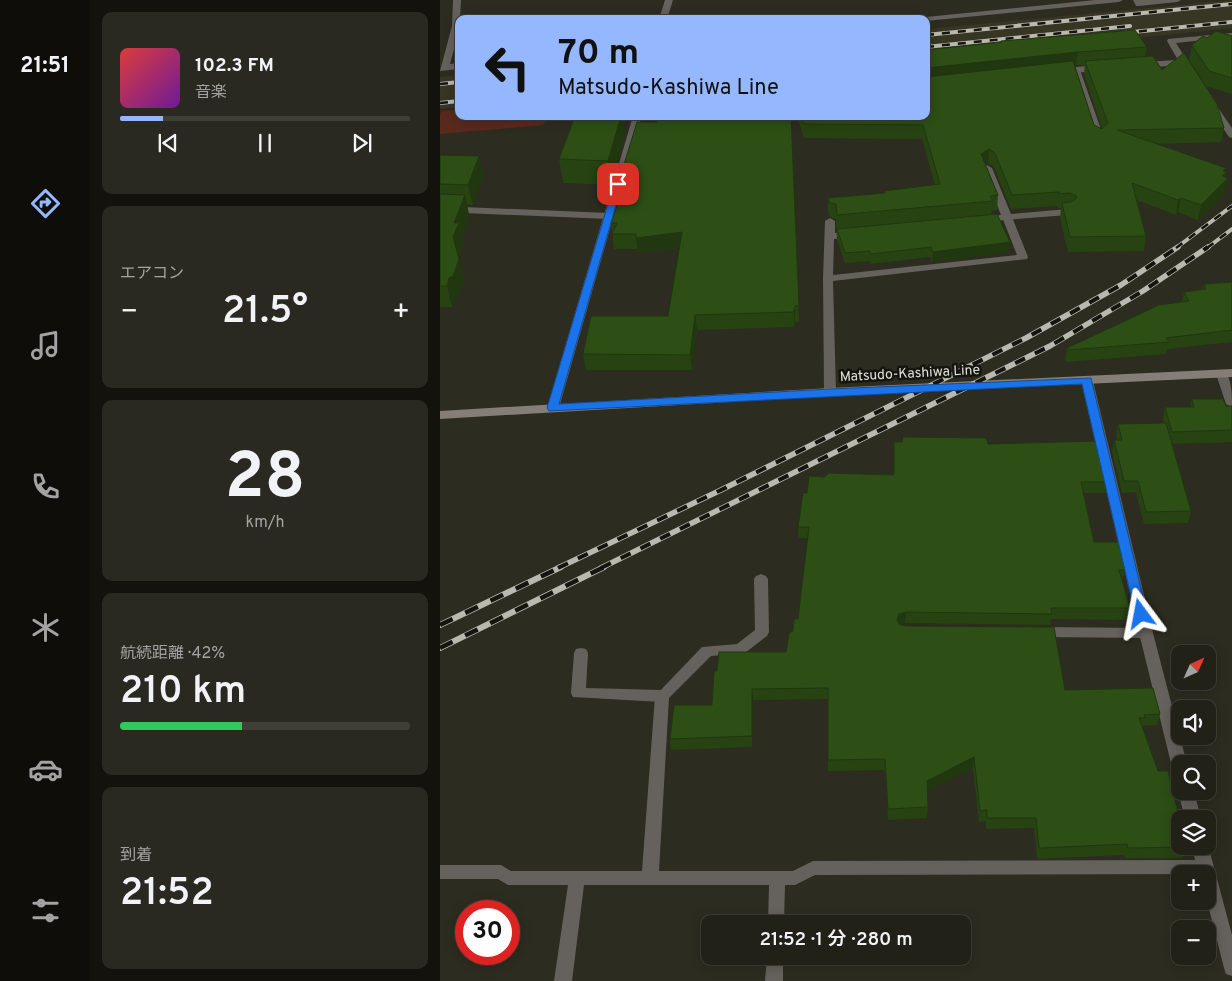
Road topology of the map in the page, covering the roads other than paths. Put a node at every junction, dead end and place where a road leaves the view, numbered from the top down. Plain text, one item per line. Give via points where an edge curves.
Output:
1 (457, 0) edge
2 (668, 0) edge
3 (1119, 0) edge
4 (1137, 0) edge
5 (1177, 0) edge
6 (456, 15) edge
7 (664, 15) edge
8 (930, 19) edge
9 (455, 29) edge
10 (1232, 35) edge
11 (1184, 62) junction
12 (455, 66) edge
13 (1135, 66) edge
14 (442, 68) edge
15 (1106, 68) edge
16 (1076, 70) junction
17 (1058, 72) edge
18 (1195, 78) edge
19 (1205, 94) edge
20 (637, 120) edge
21 (1232, 135) edge
22 (1099, 138) edge
23 (987, 168) edge
24 (440, 209) edge
25 (1068, 212) edge
26 (609, 216) junction
27 (1007, 217) junction
28 (977, 220) edge
29 (830, 222) edge
30 (868, 232) edge
31 (829, 236) junction
32 (828, 278) junction
33 (1227, 374) edge
34 (1087, 381) junction
35 (830, 392) junction
36 (1232, 404) edge
37 (553, 408) junction
38 (440, 415) edge
39 (762, 578) dead end
40 (1030, 631) edge
41 (1146, 633) junction
42 (581, 653) dead end
43 (662, 696) junction
44 (1177, 755) edge
45 (440, 872) edge
46 (1171, 872) edge
47 (577, 878) junction
48 (650, 878) junction
49 (777, 878) junction
50 (1216, 907) edge
51 (776, 915) edge
52 (775, 965) edge
53 (1232, 968) edge
54 (562, 981) edge
55 (774, 981) edge

1 - 6 street
2 - 7 street
3 - 8 street
4 - 5 street via 1139,4
9 - 14 street
10 - 11 street via 1171,41
11 - 13 street
11 - 18 street
12 - 14 street
15 - 16 street
16 - 17 street
16 - 22 street
19 - 21 street
20 - 26 street
23 - 27 street
24 - 26 street
25 - 27 street
26 - 37 street
27 - 28 street
27 - 32 street via 1023,257
29 - 31 street
30 - 31 street
31 - 32 street
32 - 35 street
33 - 34 main road, Matsudo-Kashiwa Line
33 - 36 street
34 - 35 main road, Matsudo-Kashiwa Line
34 - 41 street
35 - 37 main road, Matsudo-Kashiwa Line
37 - 38 main road, Matsudo-Kashiwa Line
39 - 43 street via 762,632 740,649 707,652
40 - 41 street
41 - 44 street
42 - 43 street via 578,693
43 - 48 street
45 - 47 street via 501,872 508,878
46 - 49 street via 813,868 794,878
47 - 48 street
47 - 54 street
48 - 49 street
49 - 51 street
50 - 53 street
52 - 55 street

